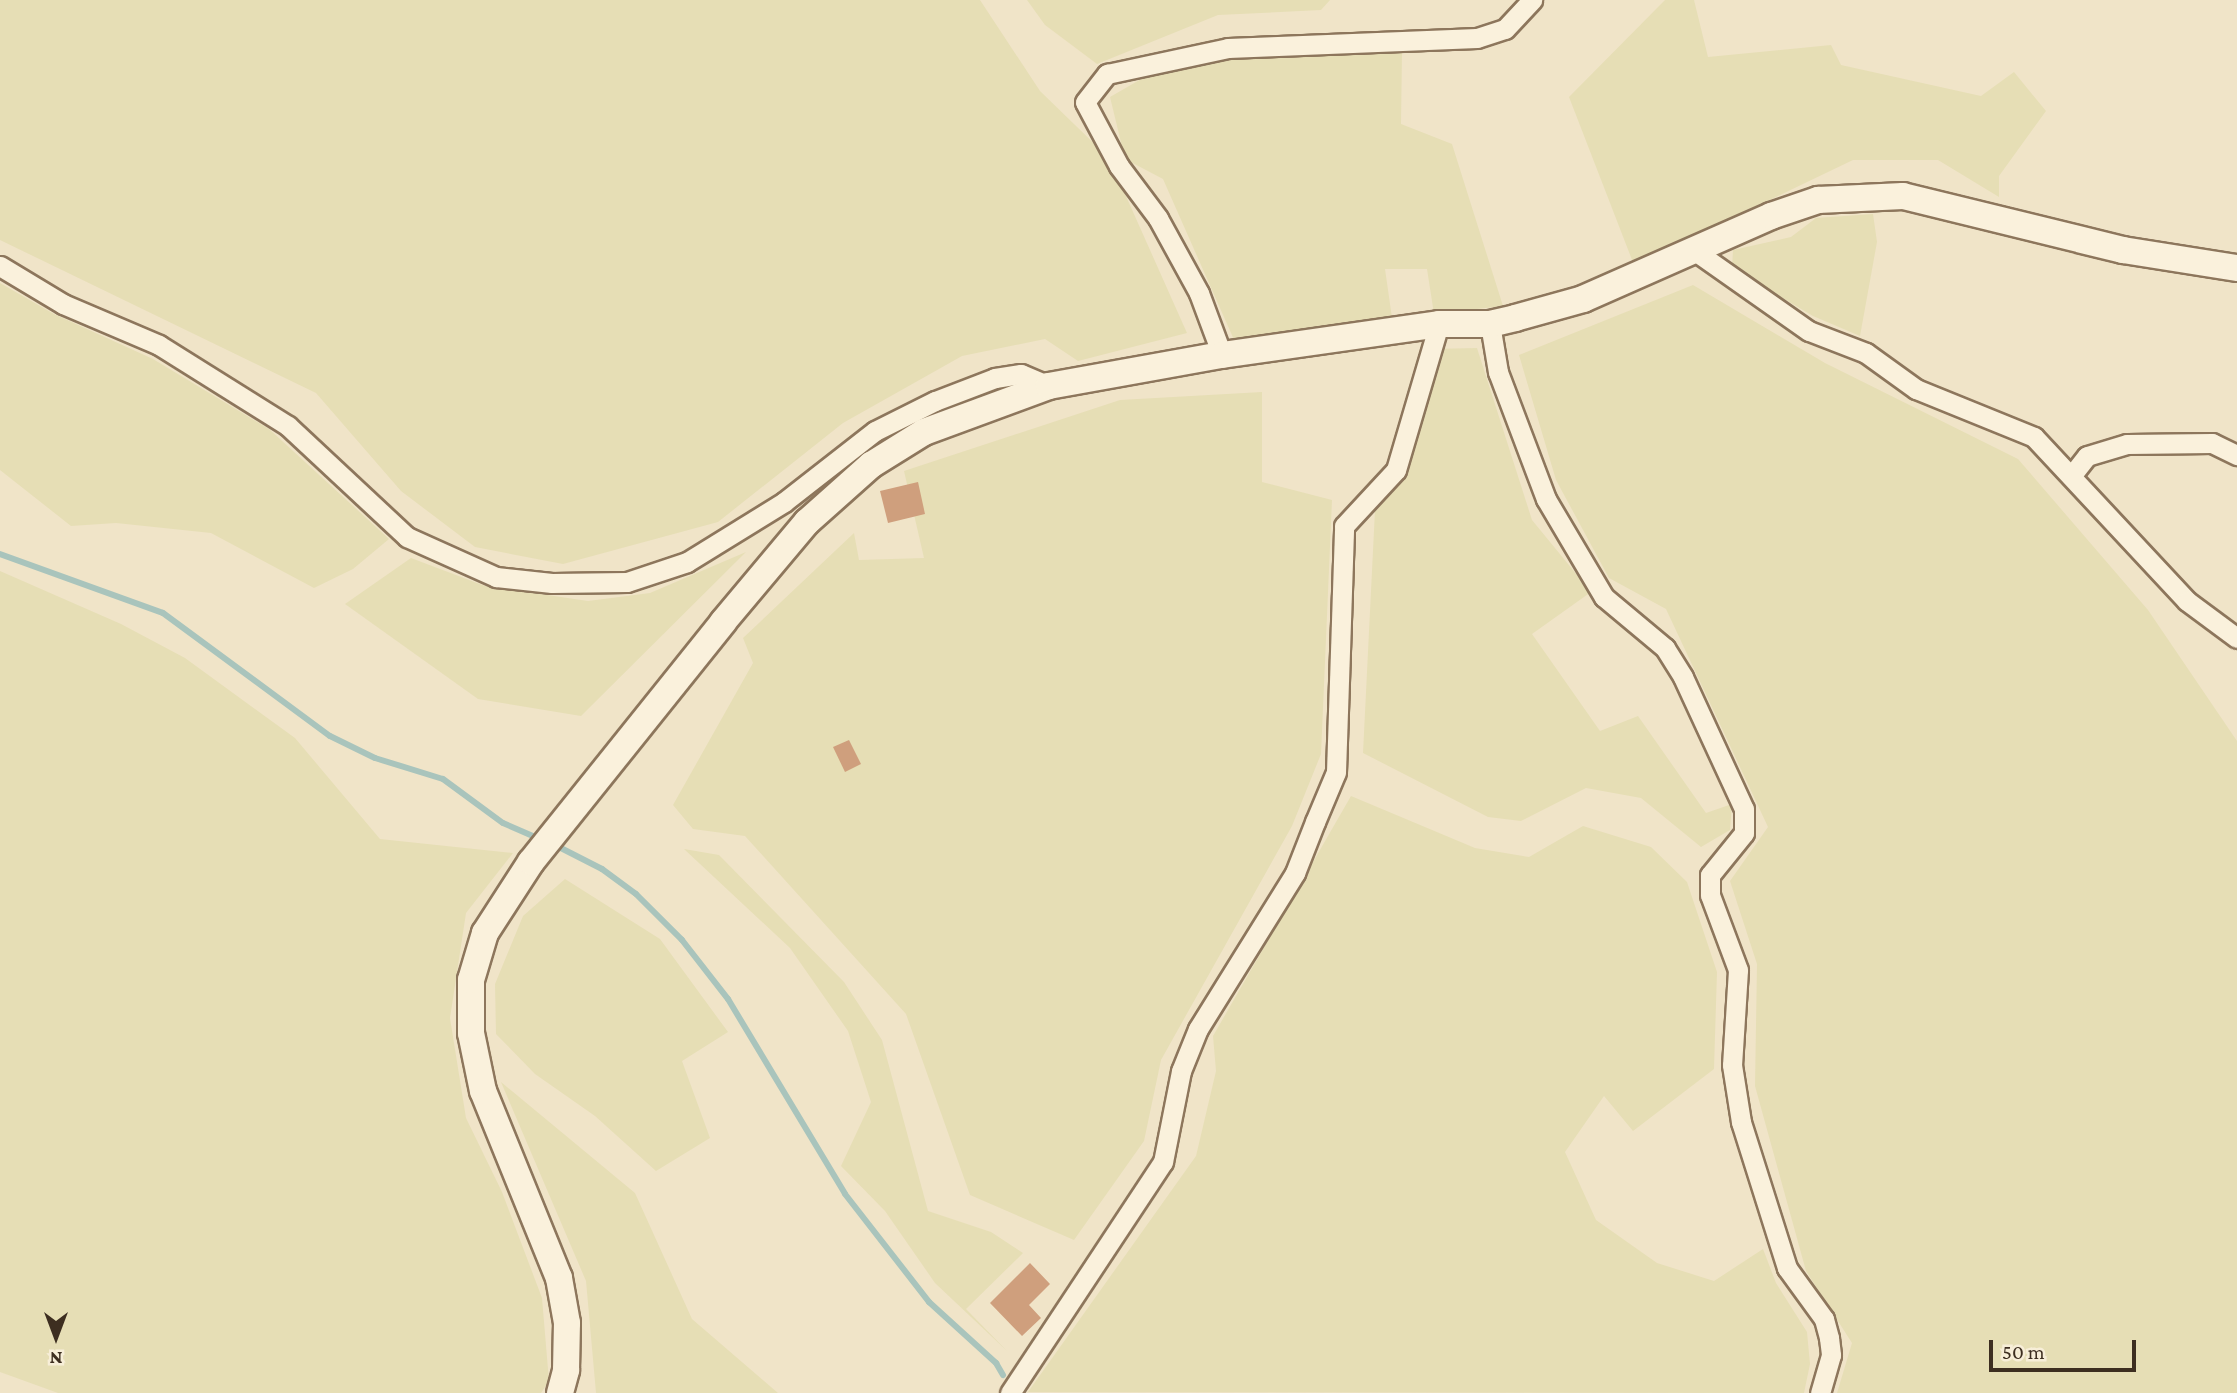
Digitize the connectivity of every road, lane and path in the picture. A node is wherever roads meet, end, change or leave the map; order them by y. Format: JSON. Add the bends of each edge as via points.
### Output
{"nodes":[{"id":1,"x":1532,"y":0,"type":"edge"},
{"id":2,"x":1695,"y":251,"type":"junction"},
{"id":3,"x":0,"y":266,"type":"edge"},
{"id":4,"x":2237,"y":268,"type":"edge"},
{"id":5,"x":1439,"y":324,"type":"junction"},
{"id":6,"x":1490,"y":324,"type":"junction"},
{"id":7,"x":1222,"y":355,"type":"junction"},
{"id":8,"x":1049,"y":386,"type":"junction"},
{"id":9,"x":2237,"y":455,"type":"edge"},
{"id":10,"x":2072,"y":475,"type":"junction"},
{"id":11,"x":2237,"y":638,"type":"edge"},
{"id":12,"x":560,"y":1393,"type":"edge"},
{"id":13,"x":1010,"y":1393,"type":"edge"},
{"id":14,"x":1820,"y":1393,"type":"edge"}],
"edges":[{"from":1,"to":7,"type":"street","via":[[1505,29],[1477,38],[1228,48],[1107,74],[1085,102],[1119,166],[1158,218],[1199,293]]},
{"from":2,"to":4,"type":"street","via":[[1818,200],[1903,196],[2123,250]]},
{"from":2,"to":6,"type":"street","via":[[1583,299]]},
{"from":2,"to":10,"type":"street","via":[[1809,331],[1866,353],[1916,389],[2034,437]]},
{"from":3,"to":8,"type":"street","via":[[63,304],[159,345],[288,426],[407,537],[496,577],[552,583],[627,582],[687,562],[784,502],[875,431],[935,401],[995,378],[1021,374]]},
{"from":5,"to":6,"type":"street"},
{"from":5,"to":7,"type":"street"},
{"from":5,"to":13,"type":"street","via":[[1396,470],[1345,526],[1336,772],[1295,873],[1198,1029],[1181,1071],[1163,1162]]},
{"from":6,"to":14,"type":"street","via":[[1499,372],[1546,499],[1604,597],[1665,648],[1744,809],[1744,834],[1710,875],[1710,895],[1738,970],[1732,1065],[1741,1122],[1787,1268],[1824,1320],[1829,1338],[1831,1355]]},
{"from":7,"to":8,"type":"street"},
{"from":8,"to":12,"type":"street","via":[[924,432],[834,493],[723,622],[531,862],[485,933],[471,980],[471,1032],[483,1091],[559,1278],[567,1323],[566,1370]]},
{"from":9,"to":10,"type":"street","via":[[2212,443],[2127,444],[2087,456]]},
{"from":10,"to":11,"type":"street","via":[[2186,601]]}]}
